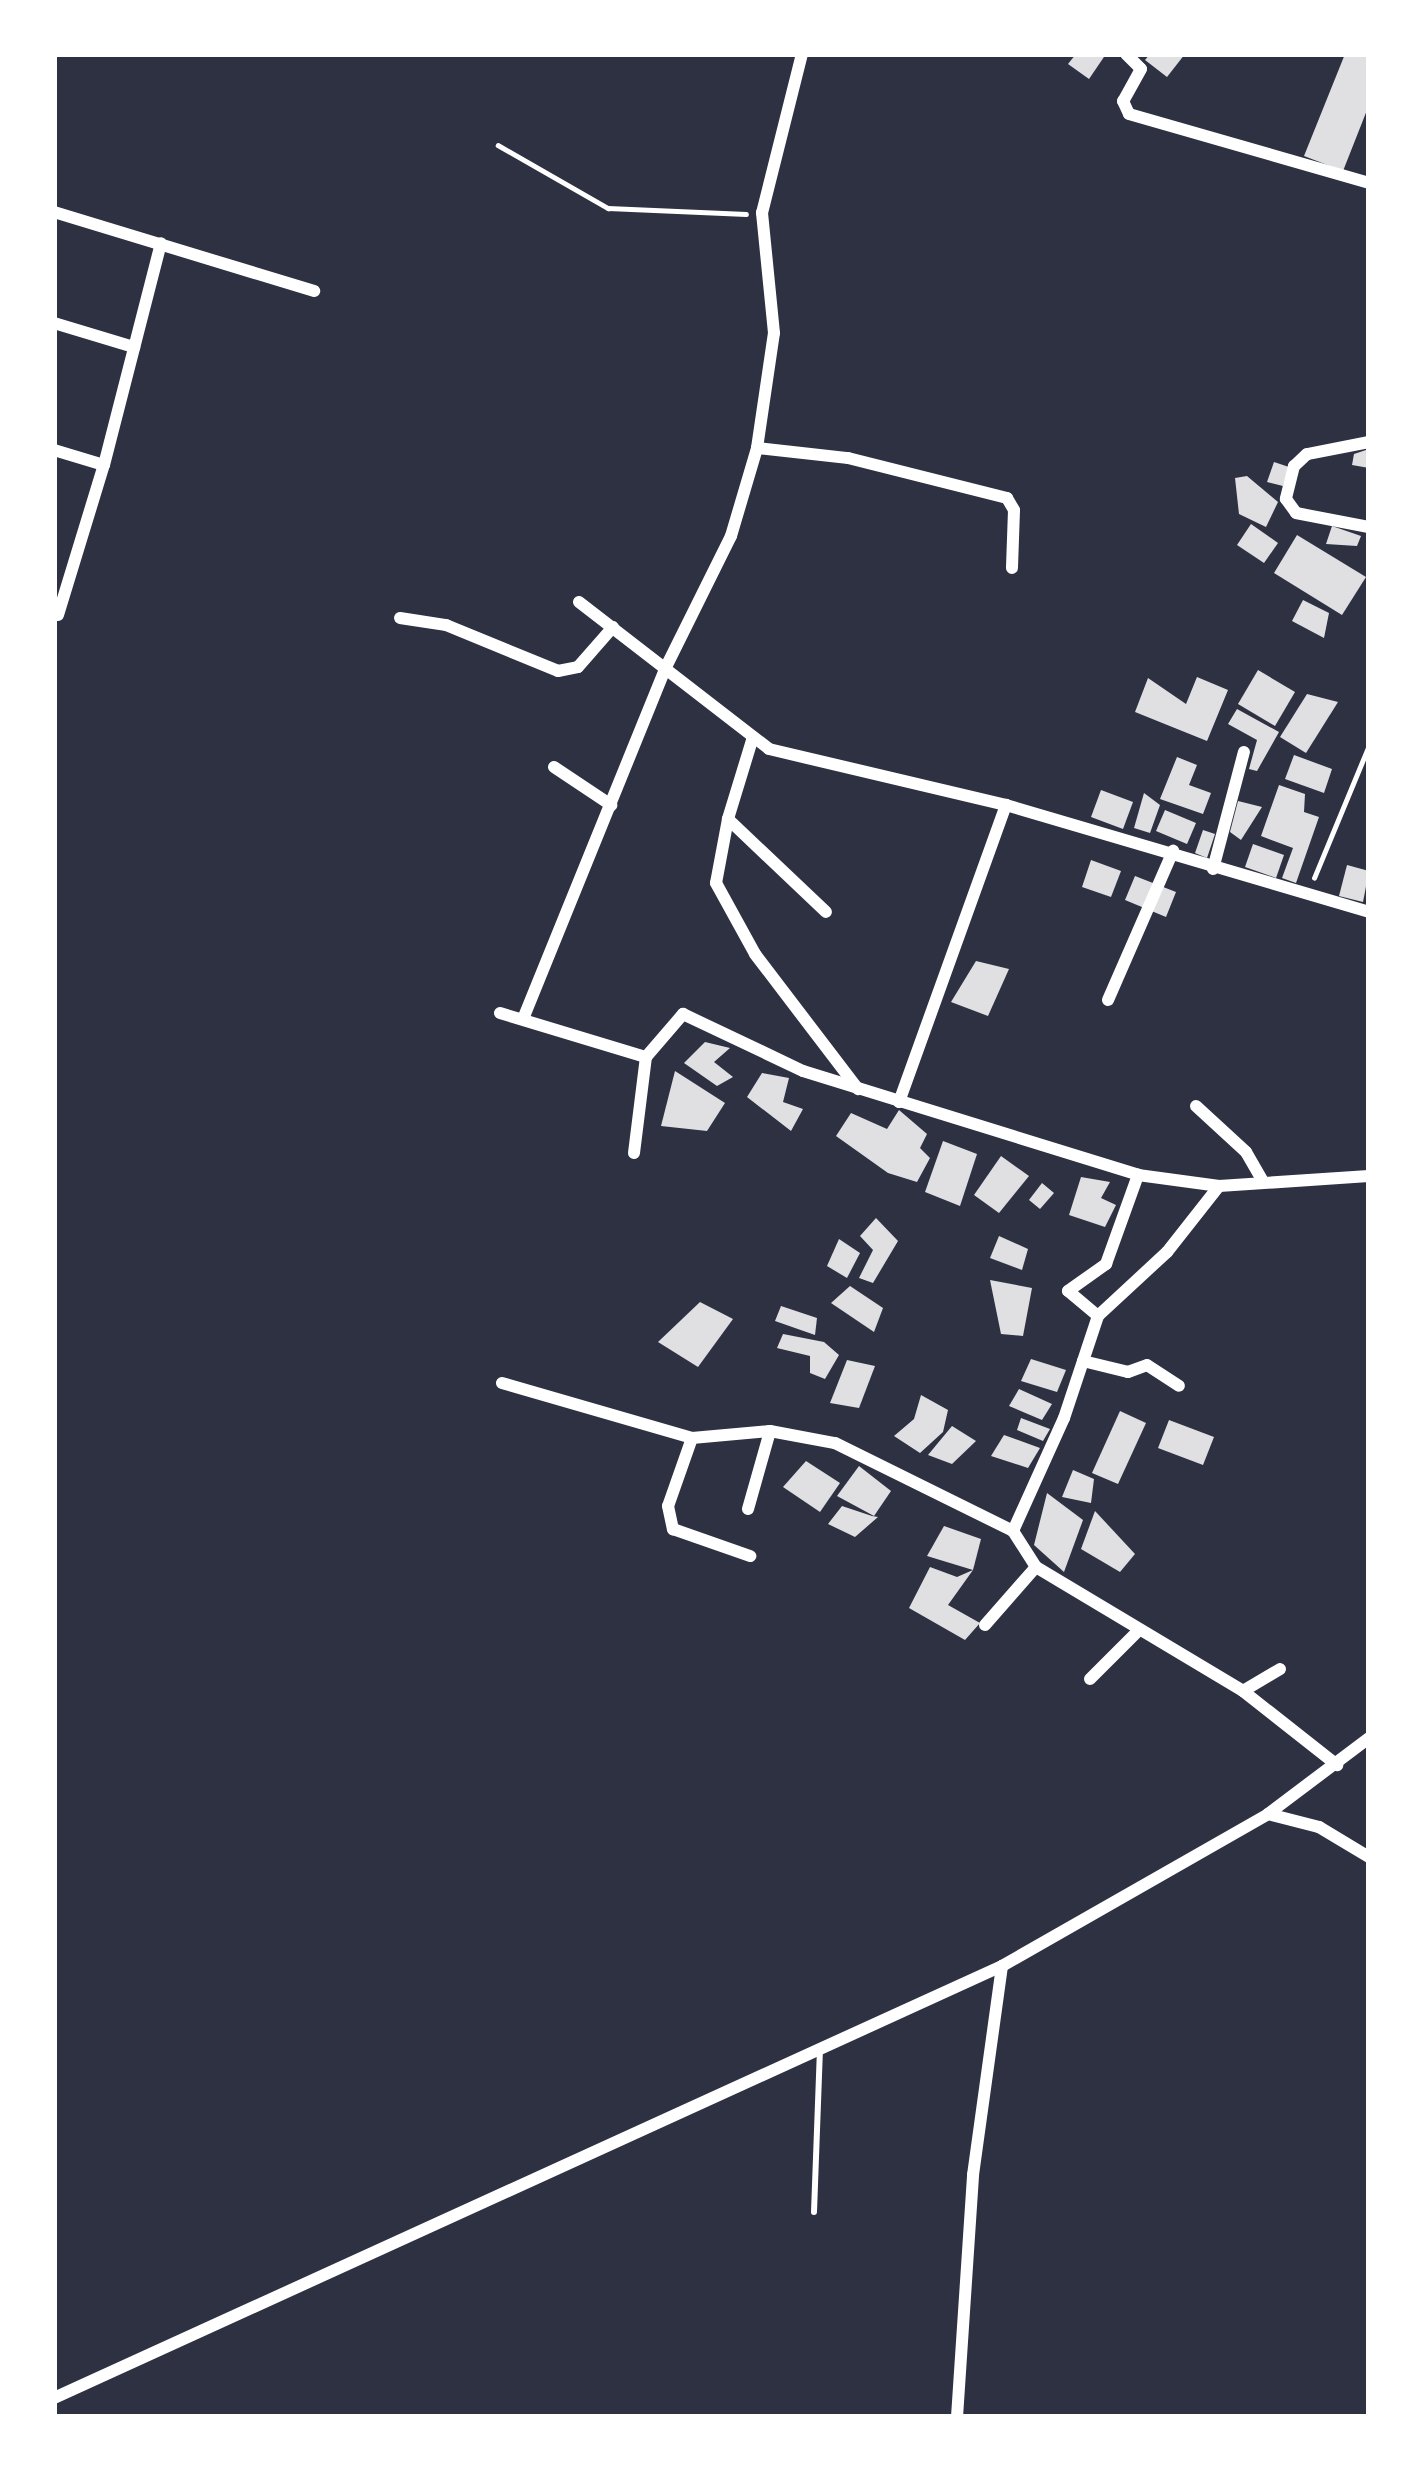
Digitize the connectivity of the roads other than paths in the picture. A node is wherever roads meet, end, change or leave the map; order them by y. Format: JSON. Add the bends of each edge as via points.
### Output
{"nodes":[{"id":1,"x":802,"y":54,"type":"edge"},
{"id":2,"x":1126,"y":54,"type":"edge"},
{"id":3,"x":1369,"y":183,"type":"edge"},
{"id":4,"x":54,"y":212,"type":"edge"},
{"id":5,"x":160,"y":243,"type":"junction"},
{"id":6,"x":314,"y":291,"type":"dead end"},
{"id":7,"x":54,"y":323,"type":"edge"},
{"id":8,"x":134,"y":347,"type":"junction"},
{"id":9,"x":1369,"y":442,"type":"edge"},
{"id":10,"x":757,"y":448,"type":"junction"},
{"id":11,"x":54,"y":450,"type":"edge"},
{"id":12,"x":104,"y":465,"type":"junction"},
{"id":13,"x":1369,"y":527,"type":"edge"},
{"id":14,"x":1012,"y":568,"type":"dead end"},
{"id":15,"x":579,"y":602,"type":"dead end"},
{"id":16,"x":58,"y":616,"type":"dead end"},
{"id":17,"x":400,"y":618,"type":"dead end"},
{"id":18,"x":613,"y":627,"type":"junction"},
{"id":19,"x":665,"y":669,"type":"junction"},
{"id":20,"x":753,"y":737,"type":"junction"},
{"id":21,"x":1244,"y":752,"type":"dead end"},
{"id":22,"x":554,"y":767,"type":"dead end"},
{"id":23,"x":611,"y":805,"type":"junction"},
{"id":24,"x":1006,"y":805,"type":"junction"},
{"id":25,"x":728,"y":818,"type":"junction"},
{"id":26,"x":1173,"y":851,"type":"junction"},
{"id":27,"x":1213,"y":869,"type":"junction"},
{"id":28,"x":826,"y":912,"type":"dead end"},
{"id":29,"x":1369,"y":912,"type":"edge"},
{"id":30,"x":1108,"y":1000,"type":"dead end"},
{"id":31,"x":500,"y":1013,"type":"dead end"},
{"id":32,"x":523,"y":1019,"type":"junction"},
{"id":33,"x":646,"y":1057,"type":"junction"},
{"id":34,"x":858,"y":1090,"type":"junction"},
{"id":35,"x":898,"y":1102,"type":"junction"},
{"id":36,"x":1196,"y":1106,"type":"dead end"},
{"id":37,"x":634,"y":1153,"type":"dead end"},
{"id":38,"x":1138,"y":1174,"type":"junction"},
{"id":39,"x":1369,"y":1175,"type":"edge"},
{"id":40,"x":1263,"y":1181,"type":"junction"},
{"id":41,"x":1219,"y":1186,"type":"junction"},
{"id":42,"x":1098,"y":1316,"type":"junction"},
{"id":43,"x":1083,"y":1360,"type":"junction"},
{"id":44,"x":502,"y":1383,"type":"dead end"},
{"id":45,"x":1179,"y":1386,"type":"dead end"},
{"id":46,"x":770,"y":1431,"type":"junction"},
{"id":47,"x":692,"y":1438,"type":"junction"},
{"id":48,"x":748,"y":1509,"type":"dead end"},
{"id":49,"x":1013,"y":1531,"type":"junction"},
{"id":50,"x":750,"y":1556,"type":"dead end"},
{"id":51,"x":1036,"y":1567,"type":"junction"},
{"id":52,"x":985,"y":1625,"type":"dead end"},
{"id":53,"x":1139,"y":1630,"type":"junction"},
{"id":54,"x":1280,"y":1669,"type":"dead end"},
{"id":55,"x":1090,"y":1678,"type":"dead end"},
{"id":56,"x":1243,"y":1691,"type":"junction"},
{"id":57,"x":1369,"y":1738,"type":"edge"},
{"id":58,"x":1337,"y":1765,"type":"junction"},
{"id":59,"x":1268,"y":1814,"type":"junction"},
{"id":60,"x":1369,"y":1857,"type":"edge"},
{"id":61,"x":1002,"y":1966,"type":"junction"},
{"id":62,"x":820,"y":2048,"type":"junction"},
{"id":63,"x":814,"y":2212,"type":"dead end"},
{"id":64,"x":54,"y":2398,"type":"edge"},
{"id":65,"x":957,"y":2417,"type":"edge"}],
"edges":[{"from":1,"to":10,"type":"street","via":[[762,212],[774,332]]},
{"from":2,"to":3,"type":"street","via":[[1142,69],[1123,101],[1130,114]]},
{"from":4,"to":5,"type":"street"},
{"from":5,"to":6,"type":"street"},
{"from":5,"to":8,"type":"street"},
{"from":7,"to":8,"type":"street"},
{"from":8,"to":12,"type":"street"},
{"from":9,"to":13,"type":"street","via":[[1307,454],[1294,466],[1286,499],[1296,512]]},
{"from":10,"to":14,"type":"street","via":[[848,458],[1007,498],[1014,511]]},
{"from":10,"to":19,"type":"street","via":[[725,549]]},
{"from":11,"to":12,"type":"street"},
{"from":12,"to":16,"type":"street"},
{"from":15,"to":18,"type":"street"},
{"from":17,"to":18,"type":"street","via":[[446,626],[558,671],[578,667]]},
{"from":18,"to":19,"type":"street"},
{"from":19,"to":20,"type":"street"},
{"from":19,"to":23,"type":"street"},
{"from":20,"to":24,"type":"street","via":[[769,749]]},
{"from":20,"to":25,"type":"street"},
{"from":21,"to":27,"type":"street"},
{"from":22,"to":23,"type":"street"},
{"from":23,"to":32,"type":"street"},
{"from":24,"to":26,"type":"street"},
{"from":24,"to":35,"type":"street"},
{"from":25,"to":28,"type":"street"},
{"from":25,"to":34,"type":"street","via":[[716,883],[755,954]]},
{"from":26,"to":27,"type":"street"},
{"from":26,"to":30,"type":"street"},
{"from":27,"to":29,"type":"street"},
{"from":31,"to":32,"type":"street"},
{"from":32,"to":33,"type":"street"},
{"from":33,"to":34,"type":"street","via":[[683,1014]]},
{"from":33,"to":37,"type":"street"},
{"from":34,"to":35,"type":"street"},
{"from":35,"to":38,"type":"street"},
{"from":36,"to":40,"type":"street","via":[[1246,1152]]},
{"from":38,"to":41,"type":"street"},
{"from":38,"to":42,"type":"street","via":[[1106,1264],[1067,1291]]},
{"from":39,"to":40,"type":"street"},
{"from":40,"to":41,"type":"street"},
{"from":41,"to":42,"type":"street","via":[[1167,1252]]},
{"from":42,"to":43,"type":"street"},
{"from":43,"to":45,"type":"street","via":[[1128,1372],[1147,1365]]},
{"from":43,"to":49,"type":"street"},
{"from":44,"to":47,"type":"street"},
{"from":46,"to":47,"type":"street"},
{"from":46,"to":48,"type":"street"},
{"from":46,"to":49,"type":"street","via":[[835,1443]]},
{"from":47,"to":50,"type":"street","via":[[668,1506],[673,1529]]},
{"from":49,"to":51,"type":"street"},
{"from":51,"to":52,"type":"street"},
{"from":51,"to":53,"type":"street"},
{"from":53,"to":55,"type":"street"},
{"from":53,"to":56,"type":"street"},
{"from":54,"to":56,"type":"street"},
{"from":56,"to":58,"type":"street"},
{"from":57,"to":58,"type":"street"},
{"from":58,"to":59,"type":"street"},
{"from":59,"to":60,"type":"street","via":[[1319,1827]]},
{"from":59,"to":61,"type":"street"},
{"from":61,"to":62,"type":"street"},
{"from":61,"to":65,"type":"street","via":[[973,2175]]},
{"from":62,"to":63,"type":"lane"},
{"from":62,"to":64,"type":"street"}]}
